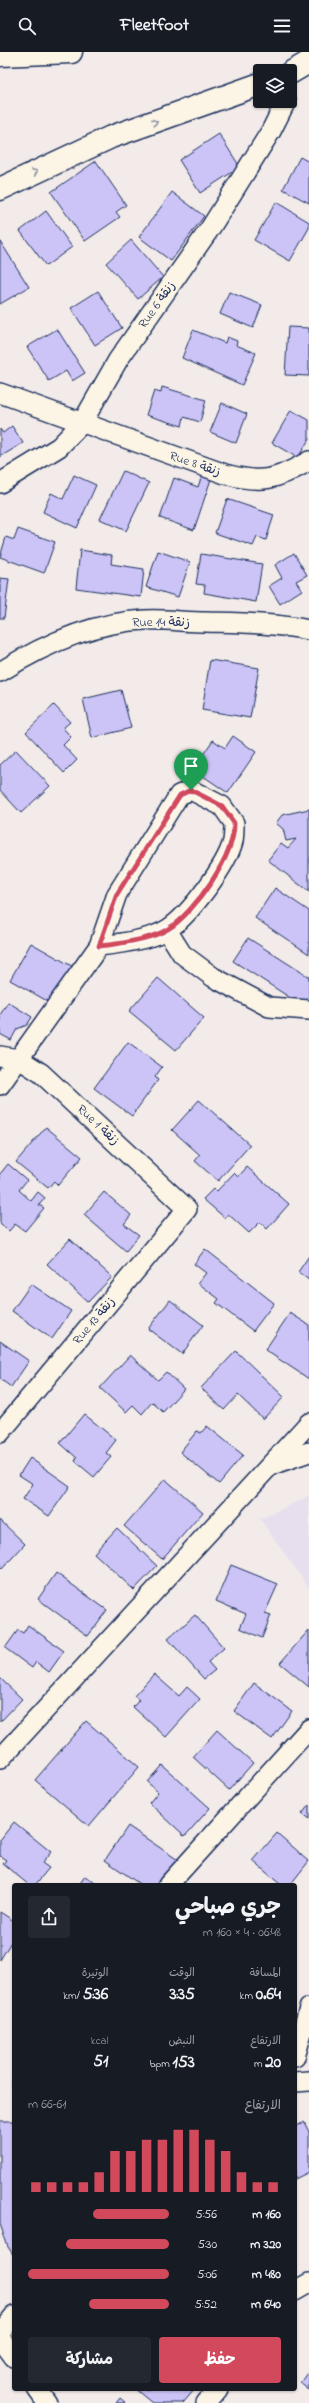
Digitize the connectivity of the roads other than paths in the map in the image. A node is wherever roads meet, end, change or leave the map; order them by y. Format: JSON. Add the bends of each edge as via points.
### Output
{"nodes":[{"id":1,"x":71,"y":52,"type":"edge"},
{"id":2,"x":0,"y":55,"type":"edge"},
{"id":3,"x":309,"y":62,"type":"edge"},
{"id":4,"x":297,"y":69,"type":"edge"},
{"id":5,"x":253,"y":86,"type":"edge"},
{"id":6,"x":282,"y":108,"type":"edge"},
{"id":7,"x":0,"y":189,"type":"edge"},
{"id":8,"x":0,"y":393,"type":"edge"},
{"id":9,"x":82,"y":423,"type":"junction"},
{"id":10,"x":309,"y":461,"type":"edge"},
{"id":11,"x":0,"y":483,"type":"edge"},
{"id":12,"x":309,"y":630,"type":"edge"},
{"id":13,"x":0,"y":672,"type":"edge"},
{"id":14,"x":167,"y":930,"type":"junction"},
{"id":15,"x":99,"y":946,"type":"junction"},
{"id":16,"x":309,"y":1010,"type":"edge"},
{"id":17,"x":0,"y":1056,"type":"edge"},
{"id":18,"x":19,"y":1059,"type":"junction"},
{"id":19,"x":0,"y":1084,"type":"edge"},
{"id":20,"x":187,"y":1209,"type":"joint"},
{"id":21,"x":309,"y":1423,"type":"edge"},
{"id":22,"x":0,"y":1433,"type":"edge"},
{"id":23,"x":309,"y":1452,"type":"edge"},
{"id":24,"x":271,"y":1465,"type":"junction"},
{"id":25,"x":309,"y":1729,"type":"edge"},
{"id":26,"x":0,"y":1759,"type":"edge"},
{"id":27,"x":170,"y":1883,"type":"edge"},
{"id":28,"x":309,"y":2008,"type":"edge"},
{"id":29,"x":297,"y":2050,"type":"edge"},
{"id":30,"x":309,"y":2081,"type":"edge"},
{"id":31,"x":297,"y":2082,"type":"edge"},
{"id":32,"x":309,"y":2283,"type":"edge"},
{"id":33,"x":297,"y":2290,"type":"edge"},
{"id":34,"x":12,"y":2318,"type":"edge"},
{"id":35,"x":0,"y":2333,"type":"edge"},
{"id":36,"x":0,"y":2338,"type":"edge"},
{"id":37,"x":12,"y":2354,"type":"edge"},
{"id":38,"x":38,"y":2391,"type":"edge"},
{"id":39,"x":216,"y":2391,"type":"edge"},
{"id":40,"x":47,"y":2403,"type":"edge"},
{"id":41,"x":206,"y":2403,"type":"edge"}],
"edges":[{"from":1,"to":2,"type":"main road"},
{"from":3,"to":4,"type":"main road"},
{"from":7,"to":5,"type":"main road","one_way":true,"via":[[111,137]]},
{"from":6,"to":9,"type":"street","name":"Rue 6 زنقة","via":[[211,227],[118,360]]},
{"from":8,"to":9,"type":"street","name":"Rue 8 زنقة"},
{"from":9,"to":10,"type":"street","name":"Rue 8 زنقة","via":[[225,474],[249,480],[278,477]]},
{"from":9,"to":11,"type":"street","name":"Rue 6 زنقة","via":[[59,447]]},
{"from":12,"to":13,"type":"street","name":"Rue 14 زنقة","via":[[251,623],[145,620],[117,623],[82,632],[52,644]]},
{"from":14,"to":15,"type":"street","via":[[127,942]]},
{"from":14,"to":15,"type":"street","via":[[185,916],[226,859],[233,842],[234,823],[231,816],[214,800],[191,790],[180,795],[135,862],[117,894]]},
{"from":14,"to":16,"type":"street","via":[[182,954],[213,977],[269,1007]]},
{"from":15,"to":18,"type":"street"},
{"from":17,"to":18,"type":"street","name":"Rue 1 زنقة"},
{"from":18,"to":19,"type":"street"},
{"from":18,"to":20,"type":"street","name":"Rue 1 زنقة","via":[[41,1072]]},
{"from":20,"to":22,"type":"street","name":"Rue 13 زنقة"},
{"from":21,"to":24,"type":"street"},
{"from":23,"to":24,"type":"street"},
{"from":24,"to":26,"type":"street"},
{"from":25,"to":27,"type":"street"},
{"from":28,"to":29,"type":"street"},
{"from":30,"to":31,"type":"street"},
{"from":32,"to":33,"type":"street"},
{"from":34,"to":35,"type":"street"},
{"from":36,"to":37,"type":"street"},
{"from":38,"to":40,"type":"street"},
{"from":39,"to":41,"type":"street"}]}
